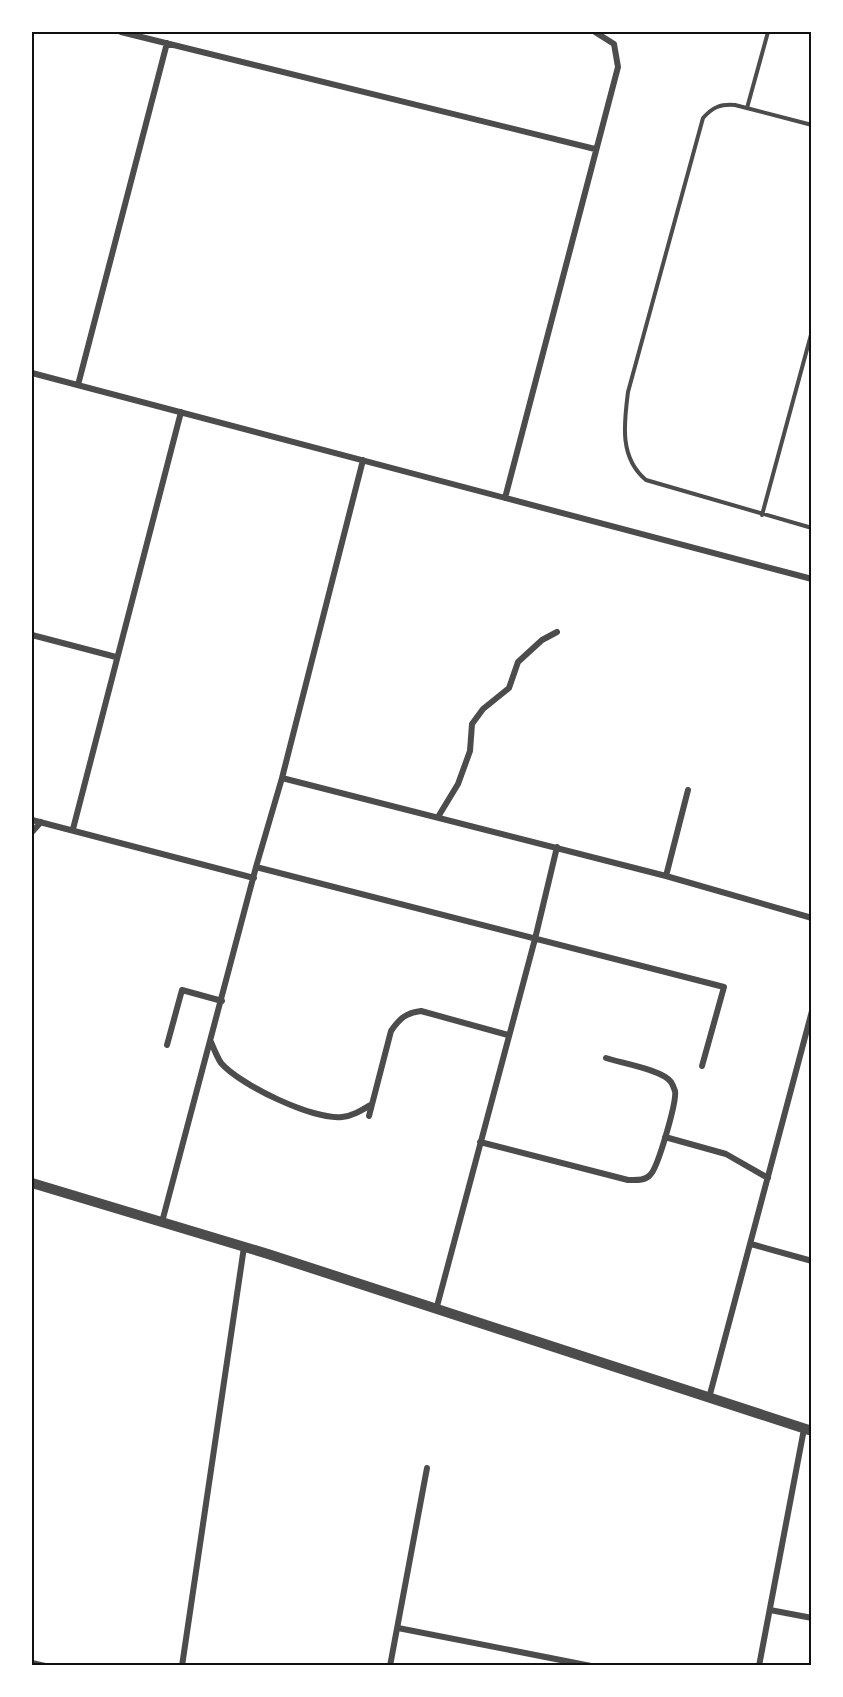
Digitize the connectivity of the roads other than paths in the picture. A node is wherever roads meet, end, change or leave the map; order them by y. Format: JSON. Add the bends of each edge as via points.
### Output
{"nodes":[{"id":1,"x":121,"y":32,"type":"edge"},
{"id":2,"x":596,"y":32,"type":"edge"},
{"id":3,"x":768,"y":32,"type":"edge"},
{"id":4,"x":167,"y":43,"type":"junction"},
{"id":5,"x":747,"y":108,"type":"junction"},
{"id":6,"x":812,"y":125,"type":"edge"},
{"id":7,"x":595,"y":149,"type":"junction"},
{"id":8,"x":812,"y":331,"type":"edge"},
{"id":9,"x":32,"y":373,"type":"edge"},
{"id":10,"x":78,"y":385,"type":"junction"},
{"id":11,"x":181,"y":412,"type":"junction"},
{"id":12,"x":363,"y":460,"type":"junction"},
{"id":13,"x":505,"y":498,"type":"junction"},
{"id":14,"x":762,"y":516,"type":"junction"},
{"id":15,"x":812,"y":528,"type":"edge"},
{"id":16,"x":812,"y":579,"type":"edge"},
{"id":17,"x":556,"y":632,"type":"dead end"},
{"id":18,"x":32,"y":635,"type":"edge"},
{"id":19,"x":116,"y":657,"type":"junction"},
{"id":20,"x":282,"y":778,"type":"junction"},
{"id":21,"x":688,"y":790,"type":"dead end"},
{"id":22,"x":438,"y":817,"type":"junction"},
{"id":23,"x":32,"y":820,"type":"edge"},
{"id":24,"x":41,"y":822,"type":"junction"},
{"id":25,"x":73,"y":829,"type":"junction"},
{"id":26,"x":32,"y":832,"type":"edge"},
{"id":27,"x":557,"y":848,"type":"junction"},
{"id":28,"x":256,"y":867,"type":"junction"},
{"id":29,"x":666,"y":876,"type":"junction"},
{"id":30,"x":254,"y":878,"type":"junction"},
{"id":31,"x":812,"y":918,"type":"edge"},
{"id":32,"x":535,"y":939,"type":"junction"},
{"id":33,"x":222,"y":1001,"type":"junction"},
{"id":34,"x":812,"y":1011,"type":"edge"},
{"id":35,"x":809,"y":1033,"type":"edge"},
{"id":36,"x":508,"y":1035,"type":"junction"},
{"id":37,"x":211,"y":1042,"type":"junction"},
{"id":38,"x":166,"y":1045,"type":"dead end"},
{"id":39,"x":606,"y":1058,"type":"dead end"},
{"id":40,"x":702,"y":1066,"type":"dead end"},
{"id":41,"x":372,"y":1104,"type":"junction"},
{"id":42,"x":369,"y":1116,"type":"dead end"},
{"id":43,"x":664,"y":1137,"type":"junction"},
{"id":44,"x":480,"y":1142,"type":"junction"},
{"id":45,"x":768,"y":1178,"type":"junction"},
{"id":46,"x":32,"y":1183,"type":"edge"},
{"id":47,"x":162,"y":1222,"type":"junction"},
{"id":48,"x":751,"y":1244,"type":"junction"},
{"id":49,"x":244,"y":1247,"type":"junction"},
{"id":50,"x":812,"y":1261,"type":"edge"},
{"id":51,"x":436,"y":1310,"type":"junction"},
{"id":52,"x":709,"y":1398,"type":"junction"},
{"id":53,"x":808,"y":1430,"type":"edge"},
{"id":54,"x":427,"y":1468,"type":"dead end"},
{"id":55,"x":770,"y":1610,"type":"junction"},
{"id":56,"x":812,"y":1618,"type":"edge"},
{"id":57,"x":398,"y":1628,"type":"junction"},
{"id":58,"x":32,"y":1663,"type":"edge"},
{"id":59,"x":45,"y":1665,"type":"edge"},
{"id":60,"x":182,"y":1665,"type":"edge"},
{"id":61,"x":390,"y":1665,"type":"edge"},
{"id":62,"x":591,"y":1665,"type":"edge"},
{"id":63,"x":759,"y":1665,"type":"edge"}],
"edges":[{"from":1,"to":4,"type":"street"},
{"from":2,"to":7,"type":"street","via":[[614,44],[618,68]]},
{"from":3,"to":5,"type":"lane"},
{"from":4,"to":7,"type":"street"},
{"from":4,"to":10,"type":"street"},
{"from":5,"to":6,"type":"lane"},
{"from":5,"to":14,"type":"lane","via":[[723,104],[703,118],[628,392],[625,429],[629,460],[646,480]]},
{"from":7,"to":13,"type":"street"},
{"from":8,"to":14,"type":"lane"},
{"from":9,"to":10,"type":"street"},
{"from":10,"to":11,"type":"street"},
{"from":11,"to":12,"type":"street"},
{"from":11,"to":19,"type":"street"},
{"from":12,"to":13,"type":"street"},
{"from":12,"to":20,"type":"street"},
{"from":13,"to":16,"type":"street"},
{"from":14,"to":15,"type":"lane"},
{"from":17,"to":22,"type":"street","via":[[518,662],[509,688],[483,709],[472,724],[470,752],[458,784]]},
{"from":18,"to":19,"type":"street"},
{"from":19,"to":25,"type":"street"},
{"from":20,"to":22,"type":"street"},
{"from":20,"to":28,"type":"street"},
{"from":21,"to":29,"type":"street"},
{"from":22,"to":27,"type":"street"},
{"from":23,"to":24,"type":"street"},
{"from":24,"to":25,"type":"street"},
{"from":24,"to":26,"type":"street"},
{"from":25,"to":30,"type":"street"},
{"from":27,"to":29,"type":"street"},
{"from":27,"to":32,"type":"street"},
{"from":28,"to":30,"type":"street"},
{"from":28,"to":32,"type":"street"},
{"from":29,"to":31,"type":"street"},
{"from":30,"to":33,"type":"street"},
{"from":32,"to":36,"type":"street"},
{"from":32,"to":40,"type":"street","via":[[724,987]]},
{"from":33,"to":37,"type":"street"},
{"from":33,"to":38,"type":"street","via":[[182,990]]},
{"from":34,"to":35,"type":"street"},
{"from":35,"to":45,"type":"street"},
{"from":36,"to":41,"type":"street","via":[[421,1011],[408,1012],[391,1031]]},
{"from":36,"to":44,"type":"street"},
{"from":37,"to":41,"type":"street","via":[[221,1062],[235,1074],[286,1104],[317,1115],[341,1117]]},
{"from":37,"to":47,"type":"street"},
{"from":39,"to":43,"type":"street","via":[[670,1080],[675,1091]]},
{"from":41,"to":42,"type":"street"},
{"from":43,"to":44,"type":"street","via":[[657,1163],[642,1180],[628,1180]]},
{"from":43,"to":45,"type":"street","via":[[726,1154]]},
{"from":44,"to":51,"type":"street"},
{"from":45,"to":48,"type":"street"},
{"from":46,"to":47,"type":"street"},
{"from":47,"to":49,"type":"street"},
{"from":48,"to":50,"type":"street"},
{"from":48,"to":52,"type":"street"},
{"from":49,"to":51,"type":"street"},
{"from":49,"to":60,"type":"street"},
{"from":51,"to":52,"type":"street"},
{"from":52,"to":53,"type":"street"},
{"from":53,"to":55,"type":"street"},
{"from":54,"to":57,"type":"street"},
{"from":55,"to":56,"type":"street"},
{"from":55,"to":63,"type":"street"},
{"from":57,"to":61,"type":"street"},
{"from":57,"to":62,"type":"street"},
{"from":58,"to":59,"type":"street"}]}
